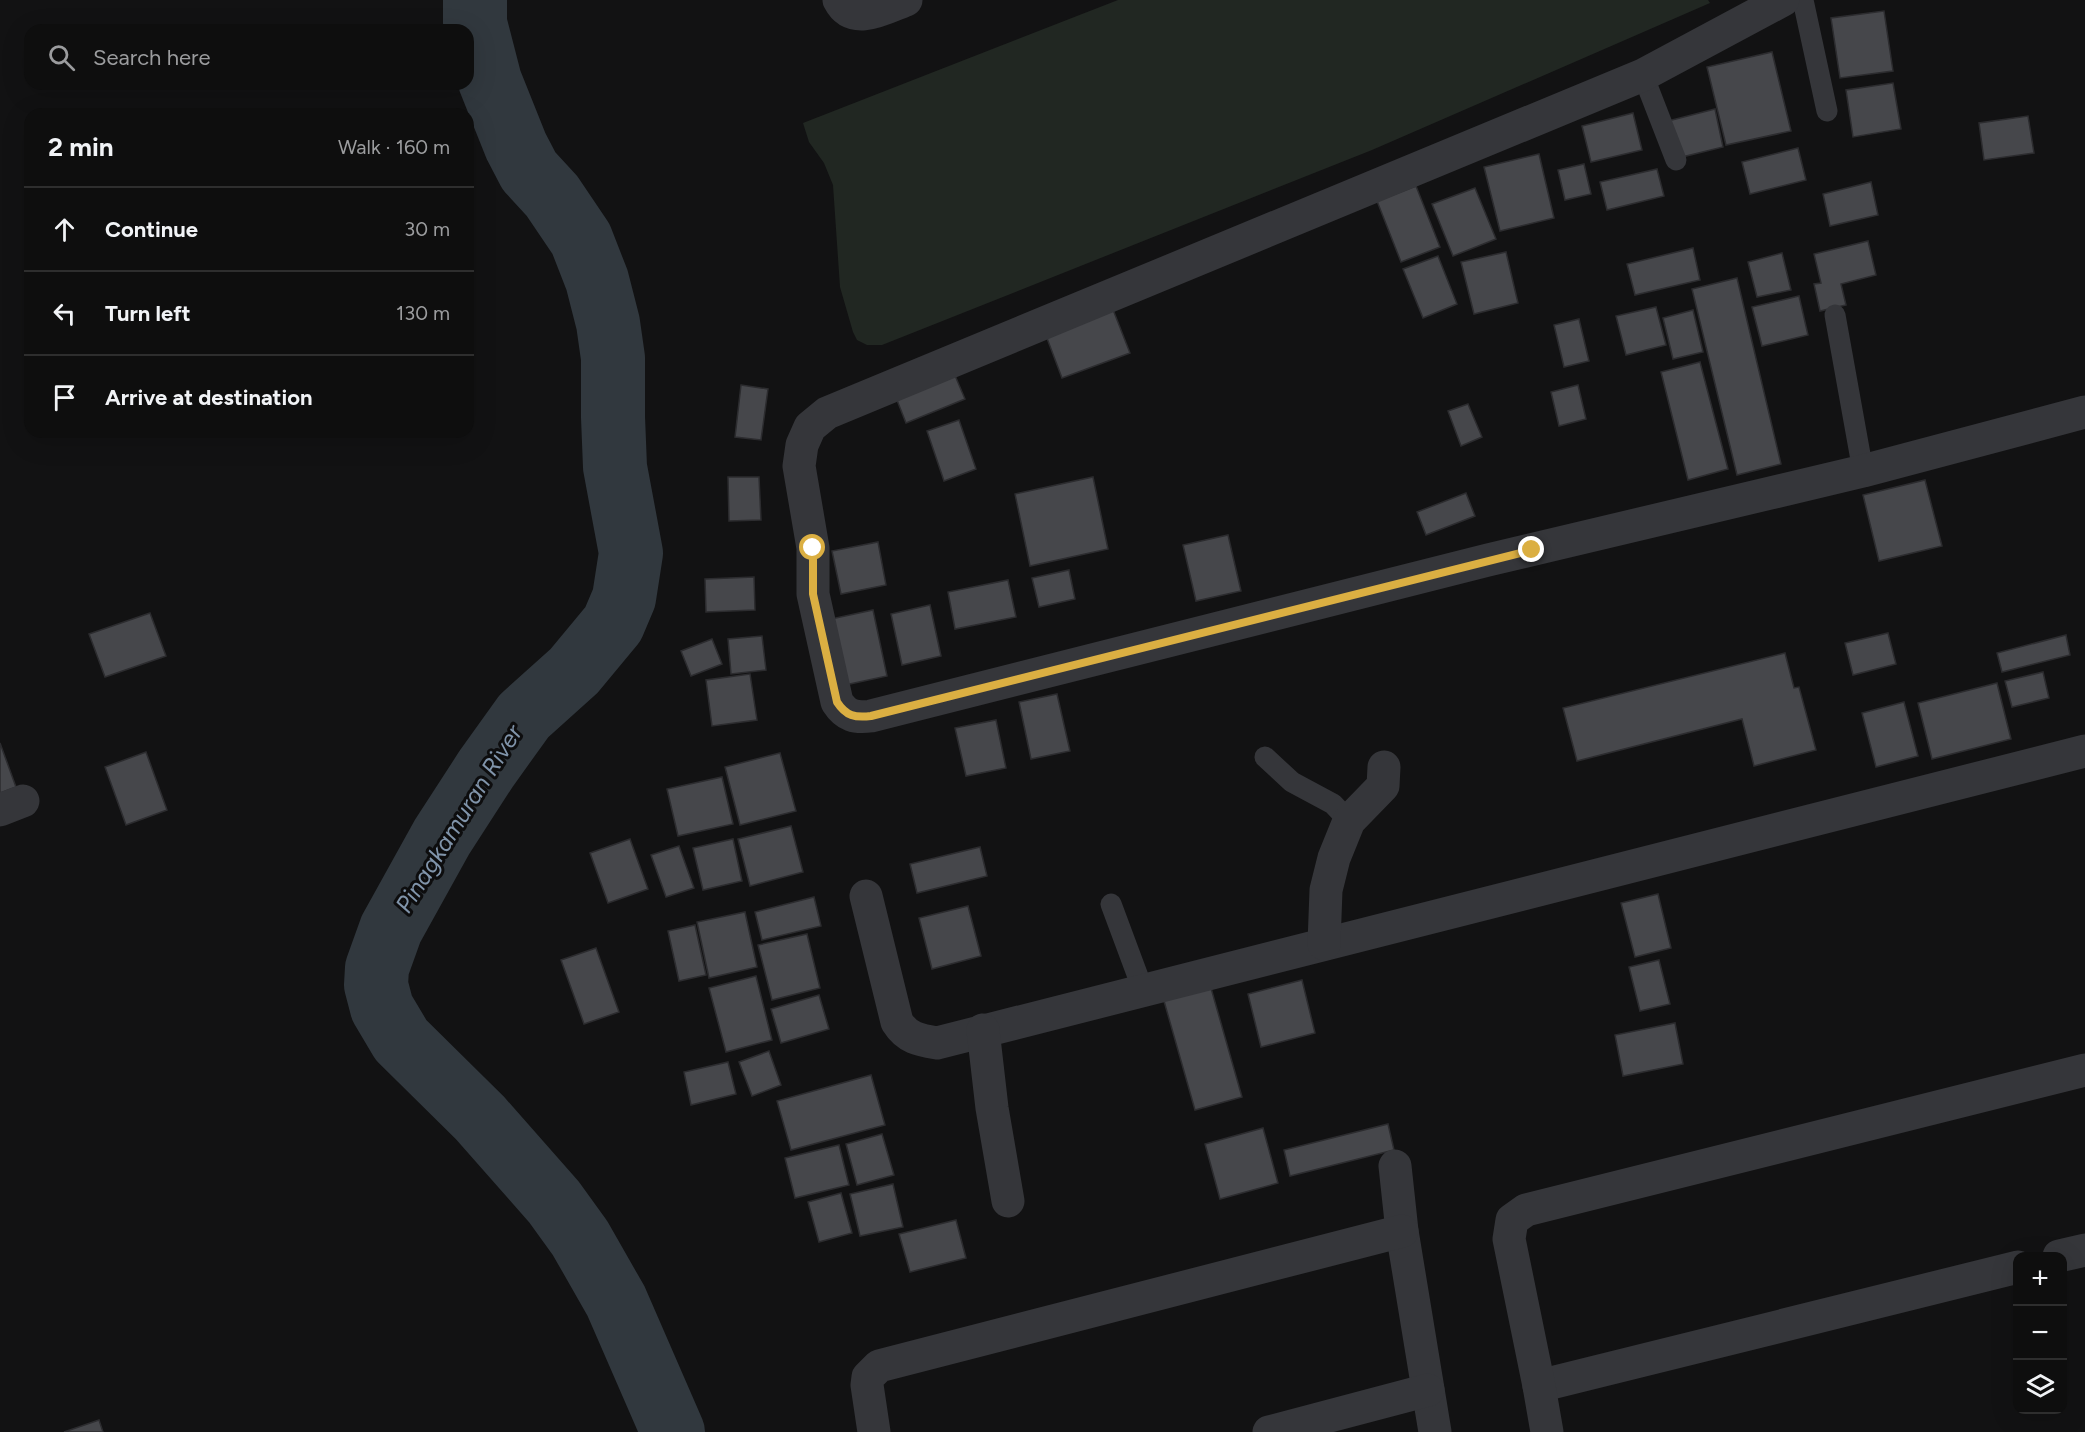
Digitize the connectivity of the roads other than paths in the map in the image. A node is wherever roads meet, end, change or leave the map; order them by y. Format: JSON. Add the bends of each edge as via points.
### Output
{"nodes":[{"id":1,"x":838,"y":0,"type":"edge"},
{"id":2,"x":906,"y":0,"type":"edge"},
{"id":3,"x":1783,"y":0,"type":"edge"},
{"id":4,"x":1803,"y":0,"type":"edge"},
{"id":5,"x":1644,"y":75,"type":"junction"},
{"id":6,"x":1827,"y":111,"type":"dead end"},
{"id":7,"x":1676,"y":160,"type":"dead end"},
{"id":8,"x":1835,"y":315,"type":"dead end"},
{"id":9,"x":2085,"y":412,"type":"edge"},
{"id":10,"x":1863,"y":471,"type":"junction"},
{"id":11,"x":2085,"y":751,"type":"edge"},
{"id":12,"x":1265,"y":757,"type":"dead end"},
{"id":13,"x":1384,"y":767,"type":"dead end"},
{"id":14,"x":1349,"y":821,"type":"junction"},
{"id":15,"x":866,"y":896,"type":"dead end"},
{"id":16,"x":1111,"y":904,"type":"dead end"},
{"id":17,"x":1324,"y":944,"type":"junction"},
{"id":18,"x":1143,"y":990,"type":"junction"},
{"id":19,"x":983,"y":1030,"type":"junction"},
{"id":20,"x":2085,"y":1070,"type":"edge"},
{"id":21,"x":1395,"y":1166,"type":"dead end"},
{"id":22,"x":1008,"y":1201,"type":"dead end"},
{"id":23,"x":1402,"y":1231,"type":"junction"},
{"id":24,"x":2085,"y":1250,"type":"edge"},
{"id":25,"x":2067,"y":1255,"type":"edge"},
{"id":26,"x":2013,"y":1268,"type":"edge"},
{"id":27,"x":1539,"y":1386,"type":"junction"},
{"id":28,"x":1428,"y":1390,"type":"junction"},
{"id":29,"x":874,"y":1432,"type":"edge"},
{"id":30,"x":1272,"y":1432,"type":"edge"},
{"id":31,"x":1435,"y":1432,"type":"edge"},
{"id":32,"x":1547,"y":1432,"type":"edge"}],
"edges":[{"from":1,"to":2,"type":"street","via":[[857,14]]},
{"from":3,"to":5,"type":"street"},
{"from":4,"to":6,"type":"lane"},
{"from":5,"to":7,"type":"lane"},
{"from":5,"to":10,"type":"street","via":[[827,412],[810,427],[802,445],[800,466],[813,548],[813,594],[837,702],[848,715],[871,716],[1488,560]]},
{"from":8,"to":10,"type":"lane"},
{"from":9,"to":10,"type":"street"},
{"from":11,"to":17,"type":"street"},
{"from":12,"to":14,"type":"lane","via":[[1292,782],[1333,804]]},
{"from":13,"to":14,"type":"street","via":[[1383,786]]},
{"from":14,"to":17,"type":"street","via":[[1326,890]]},
{"from":15,"to":19,"type":"street","via":[[897,1022],[904,1033],[937,1043]]},
{"from":16,"to":18,"type":"lane"},
{"from":17,"to":18,"type":"street"},
{"from":18,"to":19,"type":"street"},
{"from":19,"to":22,"type":"street"},
{"from":20,"to":27,"type":"street","via":[[1526,1210],[1512,1220],[1509,1239]]},
{"from":21,"to":23,"type":"street"},
{"from":23,"to":28,"type":"street"},
{"from":23,"to":29,"type":"street","via":[[879,1366],[868,1377],[867,1385]]},
{"from":24,"to":25,"type":"street"},
{"from":26,"to":27,"type":"street"},
{"from":27,"to":32,"type":"street"},
{"from":28,"to":30,"type":"street"},
{"from":28,"to":31,"type":"street"}]}
